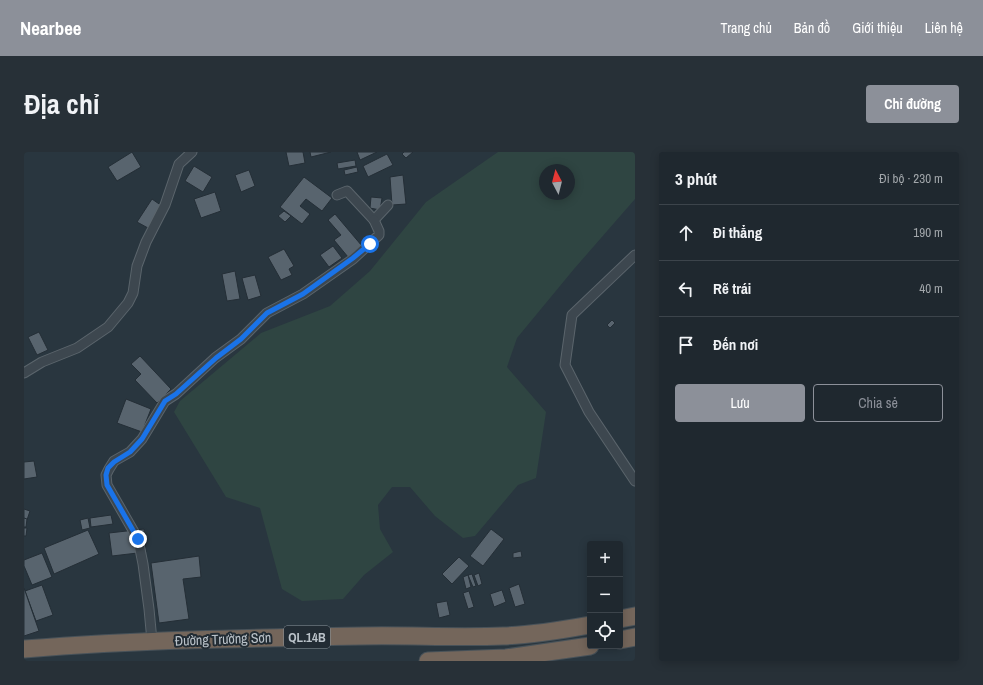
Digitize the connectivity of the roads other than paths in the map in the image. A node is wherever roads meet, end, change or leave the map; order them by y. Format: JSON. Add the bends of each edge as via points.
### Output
{"nodes":[{"id":1,"x":192,"y":152,"type":"edge"},
{"id":2,"x":337,"y":195,"type":"dead end"},
{"id":3,"x":388,"y":204,"type":"dead end"},
{"id":4,"x":374,"y":220,"type":"junction"},
{"id":5,"x":635,"y":255,"type":"edge"},
{"id":6,"x":24,"y":373,"type":"edge"},
{"id":7,"x":635,"y":481,"type":"edge"},
{"id":8,"x":635,"y":616,"type":"edge"},
{"id":9,"x":623,"y":618,"type":"edge"},
{"id":10,"x":587,"y":626,"type":"edge"},
{"id":11,"x":635,"y":637,"type":"edge"},
{"id":12,"x":623,"y":639,"type":"edge"},
{"id":13,"x":152,"y":641,"type":"junction"},
{"id":14,"x":587,"y":646,"type":"edge"},
{"id":15,"x":24,"y":649,"type":"edge"},
{"id":16,"x":500,"y":659,"type":"edge"},
{"id":17,"x":428,"y":661,"type":"edge"}],
"edges":[{"from":1,"to":6,"type":"street","via":[[179,164],[165,205],[137,266],[133,293],[128,303],[108,327],[77,348],[42,362]]},
{"from":2,"to":4,"type":"street","via":[[347,191]]},
{"from":3,"to":4,"type":"street"},
{"from":4,"to":13,"type":"street","via":[[379,235],[370,244],[303,294],[267,313],[241,339],[165,401],[142,439],[130,452],[108,468],[107,485],[138,539]]},
{"from":5,"to":7,"type":"street","via":[[572,315],[565,365],[589,412]]},
{"from":8,"to":9,"type":"highway"},
{"from":10,"to":13,"type":"highway","name":"Đường Trường Sơn","number":"QL.14B","via":[[504,636]]},
{"from":11,"to":12,"type":"highway"},
{"from":13,"to":15,"type":"highway","name":"Đường Trường Sơn","number":"QL.14B"},
{"from":14,"to":16,"type":"highway"},
{"from":16,"to":17,"type":"highway"}]}
